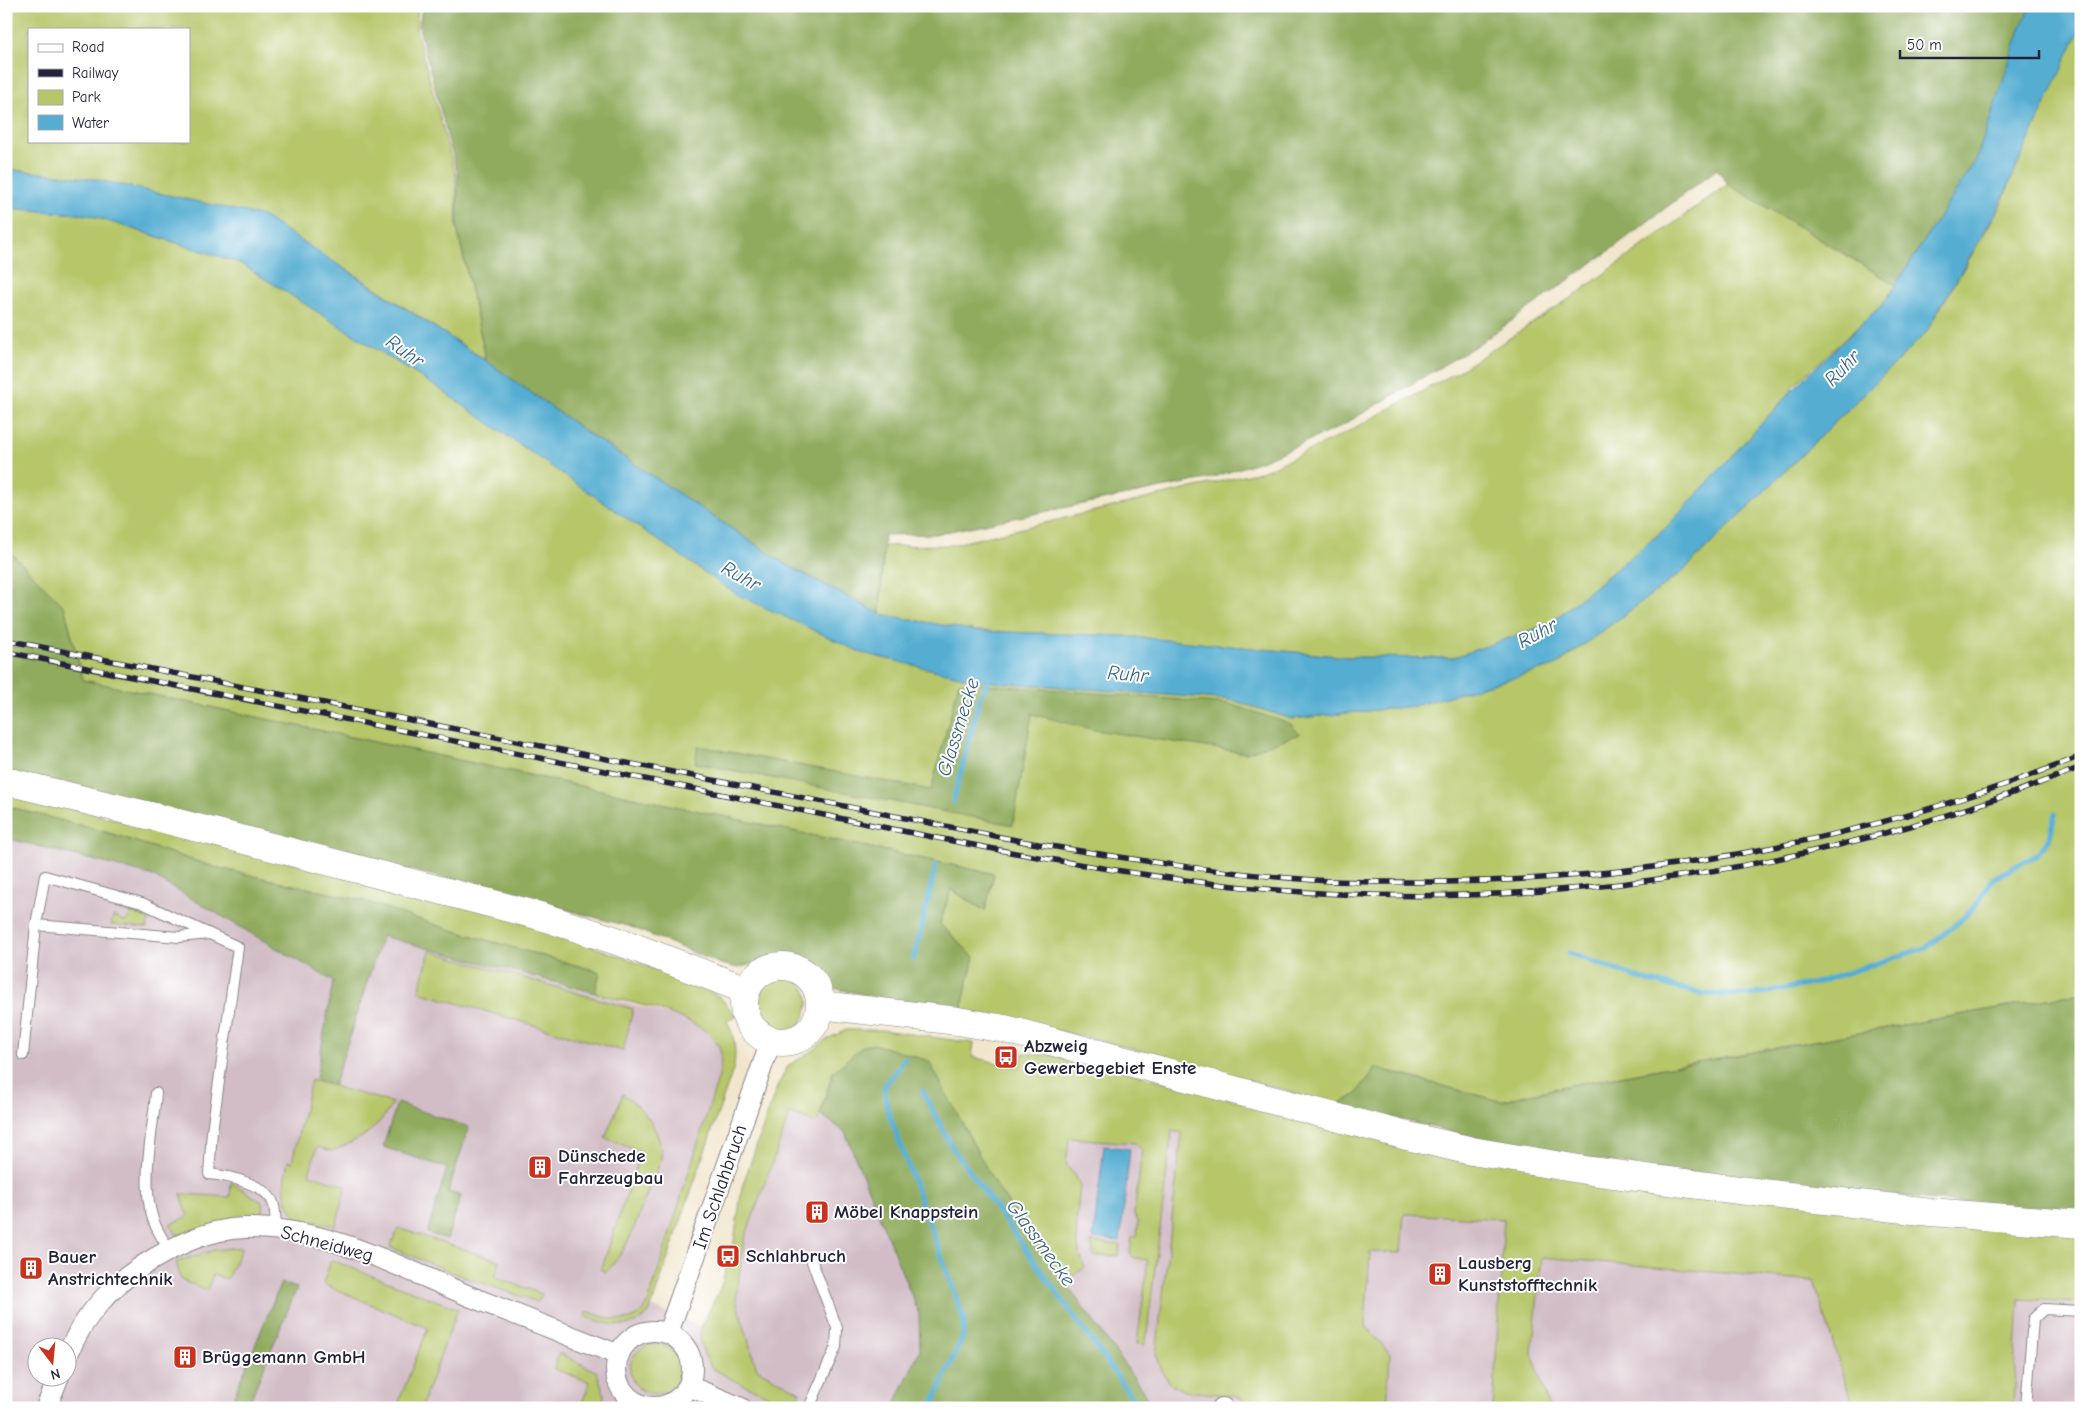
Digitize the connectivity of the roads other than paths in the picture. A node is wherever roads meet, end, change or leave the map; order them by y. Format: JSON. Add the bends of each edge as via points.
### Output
{"nodes":[{"id":1,"x":6,"y":782,"type":"edge"},
{"id":2,"x":36,"y":925,"type":"junction"},
{"id":3,"x":210,"y":934,"type":"junction"},
{"id":4,"x":746,"y":990,"type":"junction"},
{"id":5,"x":821,"y":1005,"type":"junction"},
{"id":6,"x":770,"y":1041,"type":"junction"},
{"id":7,"x":24,"y":1054,"type":"dead end"},
{"id":8,"x":156,"y":1093,"type":"dead end"},
{"id":9,"x":2081,"y":1224,"type":"edge"},
{"id":10,"x":276,"y":1230,"type":"junction"},
{"id":11,"x":169,"y":1250,"type":"junction"},
{"id":12,"x":811,"y":1259,"type":"dead end"},
{"id":13,"x":2081,"y":1311,"type":"edge"},
{"id":14,"x":668,"y":1333,"type":"junction"},
{"id":15,"x":78,"y":1336,"type":"edge"},
{"id":16,"x":619,"y":1355,"type":"junction"},
{"id":17,"x":55,"y":1386,"type":"edge"},
{"id":18,"x":689,"y":1386,"type":"junction"},
{"id":19,"x":637,"y":1406,"type":"edge"},
{"id":20,"x":46,"y":1408,"type":"edge"},
{"id":21,"x":740,"y":1408,"type":"edge"},
{"id":22,"x":808,"y":1408,"type":"edge"},
{"id":23,"x":2026,"y":1408,"type":"edge"}],
"edges":[{"from":1,"to":4,"type":"main road","via":[[176,822],[540,916],[626,944]]},
{"from":2,"to":3,"type":"lane","via":[[179,937]]},
{"from":2,"to":3,"type":"lane","via":[[45,876],[142,903]]},
{"from":2,"to":7,"type":"lane"},
{"from":3,"to":10,"type":"lane","via":[[238,947],[209,1174],[233,1177],[265,1192],[274,1204]]},
{"from":4,"to":5,"type":"main road","via":[[760,972],[771,967],[792,967],[802,970],[815,983]]},
{"from":4,"to":6,"type":"main road","via":[[745,1015],[750,1026]]},
{"from":5,"to":6,"type":"main road","via":[[818,1019],[799,1039],[785,1043]]},
{"from":5,"to":9,"type":"main road","via":[[1005,1029],[1472,1151],[1591,1171],[1762,1193],[1931,1212]]},
{"from":6,"to":14,"type":"street","name":"Im Schlahbruch"},
{"from":8,"to":11,"type":"lane","via":[[149,1200],[152,1218]]},
{"from":10,"to":11,"type":"street","name":"Schneidweg","via":[[242,1228],[208,1235]]},
{"from":10,"to":16,"type":"street","name":"Schneidweg","via":[[366,1251]]},
{"from":11,"to":15,"type":"street","name":"Schneidweg","via":[[127,1276],[90,1313]]},
{"from":12,"to":22,"type":"lane","via":[[838,1338]]},
{"from":13,"to":23,"type":"lane","via":[[2044,1309],[2033,1319]]},
{"from":14,"to":16,"type":"street","via":[[642,1333],[624,1345]]},
{"from":14,"to":18,"type":"street","via":[[689,1353],[692,1370]]},
{"from":16,"to":19,"type":"street","via":[[616,1366],[619,1383]]},
{"from":17,"to":20,"type":"street"},
{"from":18,"to":19,"type":"street","via":[[672,1403]]},
{"from":18,"to":21,"type":"street"}]}
